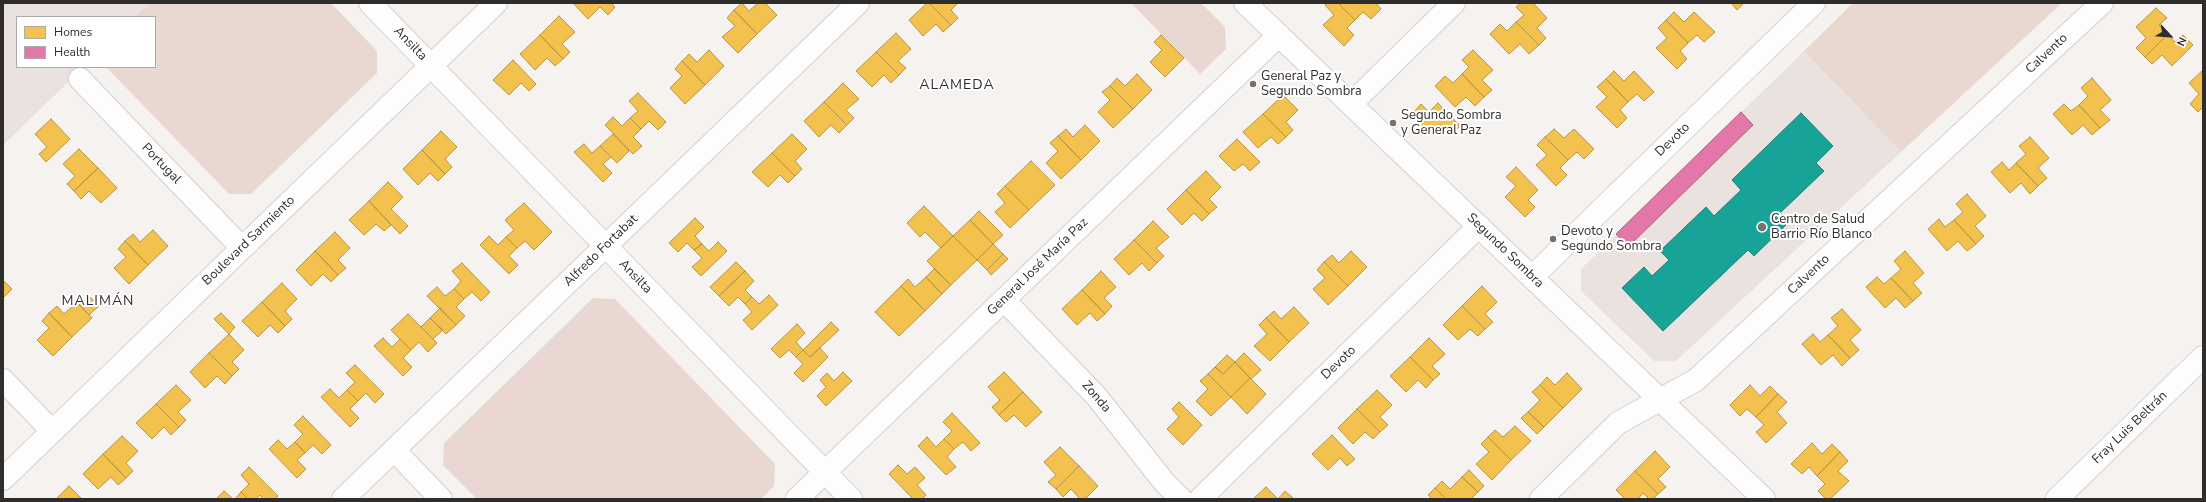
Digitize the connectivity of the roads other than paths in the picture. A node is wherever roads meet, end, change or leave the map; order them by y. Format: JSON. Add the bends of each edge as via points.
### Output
{"nodes":[{"id":1,"x":370,"y":3,"type":"edge"},
{"id":2,"x":496,"y":3,"type":"edge"},
{"id":3,"x":858,"y":3,"type":"edge"},
{"id":4,"x":1246,"y":3,"type":"edge"},
{"id":5,"x":1454,"y":3,"type":"edge"},
{"id":6,"x":1814,"y":3,"type":"edge"},
{"id":7,"x":2102,"y":3,"type":"edge"},
{"id":8,"x":1279,"y":35,"type":"junction"},
{"id":9,"x":431,"y":66,"type":"junction"},
{"id":10,"x":80,"y":80,"type":"dead end"},
{"id":11,"x":1351,"y":104,"type":"junction"},
{"id":12,"x":1479,"y":226,"type":"junction"},
{"id":13,"x":606,"y":246,"type":"junction"},
{"id":14,"x":242,"y":248,"type":"junction"},
{"id":15,"x":1532,"y":278,"type":"junction"},
{"id":16,"x":1004,"y":300,"type":"junction"},
{"id":17,"x":2203,"y":357,"type":"edge"},
{"id":18,"x":3,"y":380,"type":"edge"},
{"id":19,"x":1660,"y":400,"type":"junction"},
{"id":20,"x":52,"y":431,"type":"junction"},
{"id":21,"x":394,"y":450,"type":"junction"},
{"id":22,"x":825,"y":472,"type":"junction"},
{"id":23,"x":3,"y":479,"type":"edge"},
{"id":24,"x":343,"y":499,"type":"edge"},
{"id":25,"x":441,"y":499,"type":"edge"},
{"id":26,"x":797,"y":499,"type":"edge"},
{"id":27,"x":851,"y":499,"type":"edge"},
{"id":28,"x":1181,"y":499,"type":"edge"},
{"id":29,"x":1200,"y":499,"type":"edge"},
{"id":30,"x":1541,"y":499,"type":"edge"},
{"id":31,"x":1764,"y":499,"type":"edge"},
{"id":32,"x":2057,"y":499,"type":"edge"}],
"edges":[{"from":1,"to":9,"type":"street","name":"Ansilta"},
{"from":2,"to":9,"type":"street","name":"Boulevard Sarmiento"},
{"from":3,"to":13,"type":"street","name":"Alfredo Fortabat"},
{"from":4,"to":8,"type":"street","name":"Segundo Sombra"},
{"from":5,"to":11,"type":"street"},
{"from":6,"to":15,"type":"street","name":"Devoto"},
{"from":7,"to":19,"type":"street","name":"Calvento","via":[[1696,380]]},
{"from":8,"to":11,"type":"street","name":"Segundo Sombra"},
{"from":8,"to":16,"type":"street","name":"General José María Paz"},
{"from":9,"to":13,"type":"street","name":"Ansilta"},
{"from":9,"to":14,"type":"street","name":"Boulevard Sarmiento"},
{"from":10,"to":14,"type":"street","name":"Portugal"},
{"from":11,"to":12,"type":"street","name":"Segundo Sombra"},
{"from":12,"to":15,"type":"street","name":"Segundo Sombra"},
{"from":12,"to":29,"type":"street","name":"Devoto"},
{"from":13,"to":21,"type":"street","name":"Alfredo Fortabat"},
{"from":13,"to":22,"type":"street","name":"Ansilta"},
{"from":14,"to":20,"type":"street","name":"Boulevard Sarmiento"},
{"from":15,"to":19,"type":"street","name":"Segundo Sombra"},
{"from":16,"to":22,"type":"street","name":"General José María Paz"},
{"from":16,"to":28,"type":"street","name":"Zonda","via":[[1097,396],[1164,482]]},
{"from":17,"to":32,"type":"street","name":"Fray Luis Beltrán"},
{"from":18,"to":20,"type":"street"},
{"from":19,"to":30,"type":"street","name":"Calvento","via":[[1618,424]]},
{"from":19,"to":31,"type":"street","name":"Segundo Sombra"},
{"from":20,"to":23,"type":"street","name":"Boulevard Sarmiento"},
{"from":21,"to":24,"type":"street","name":"Alfredo Fortabat"},
{"from":21,"to":25,"type":"street"},
{"from":22,"to":26,"type":"street","name":"General José María Paz"},
{"from":22,"to":27,"type":"street","name":"Ansilta"}]}
